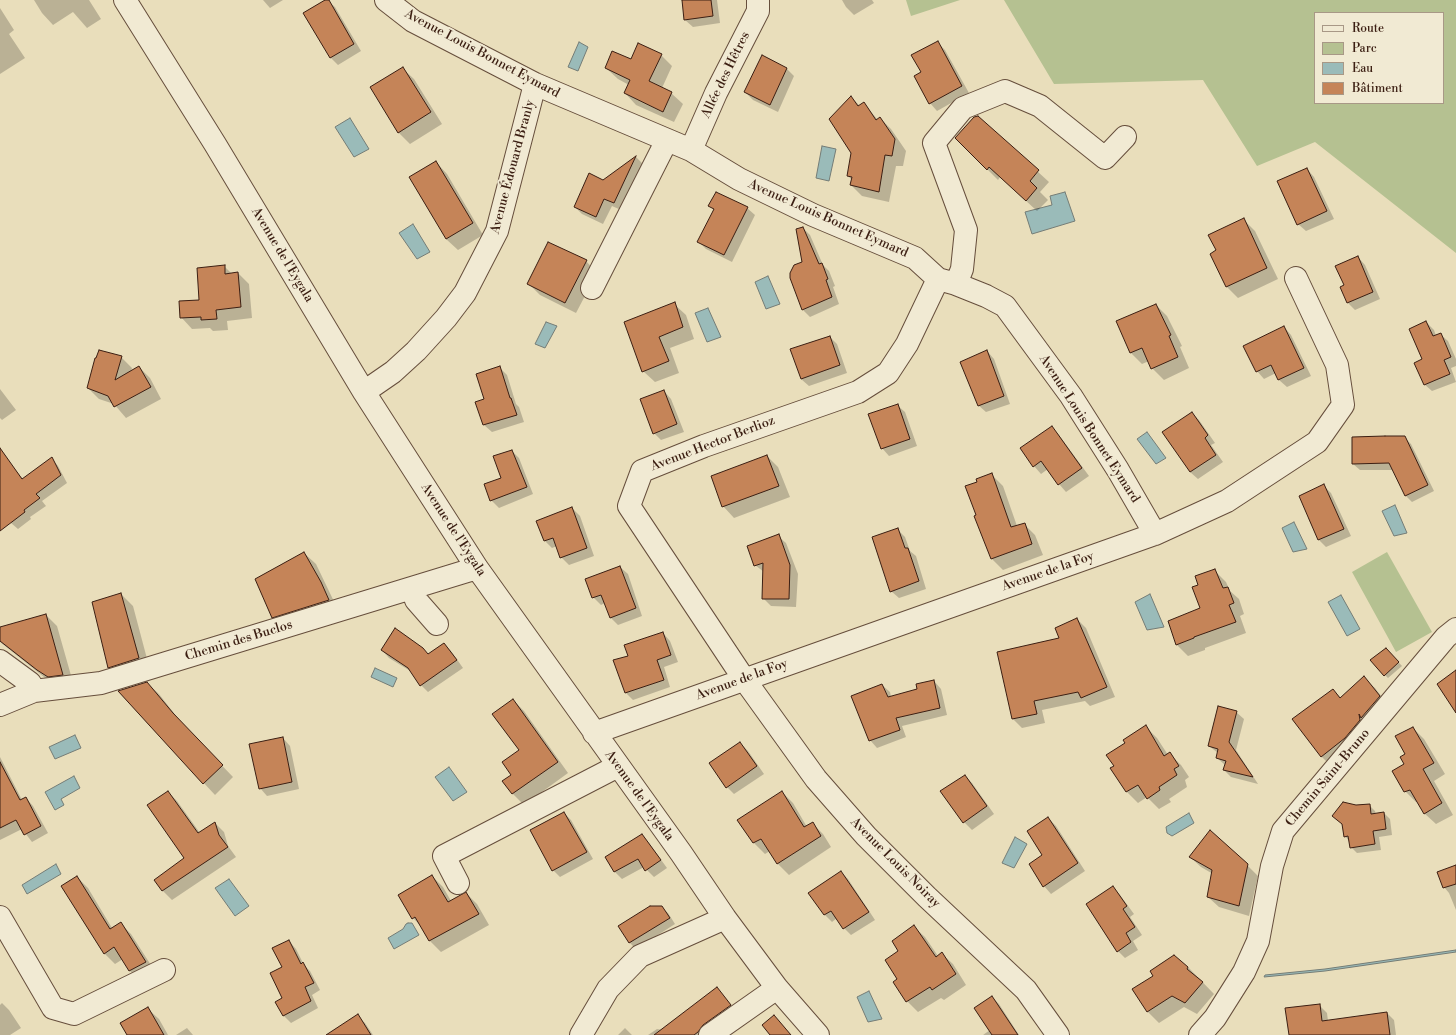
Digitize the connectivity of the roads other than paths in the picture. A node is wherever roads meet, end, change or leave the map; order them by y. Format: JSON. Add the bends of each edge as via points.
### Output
{"nodes":[{"id":1,"x":125,"y":0,"type":"edge"},
{"id":2,"x":386,"y":0,"type":"edge"},
{"id":3,"x":758,"y":0,"type":"edge"},
{"id":4,"x":535,"y":84,"type":"junction"},
{"id":5,"x":1125,"y":137,"type":"dead end"},
{"id":6,"x":667,"y":140,"type":"junction"},
{"id":7,"x":691,"y":150,"type":"junction"},
{"id":8,"x":1296,"y":278,"type":"dead end"},
{"id":9,"x":947,"y":281,"type":"junction"},
{"id":10,"x":592,"y":288,"type":"dead end"},
{"id":11,"x":364,"y":392,"type":"junction"},
{"id":12,"x":1155,"y":534,"type":"junction"},
{"id":13,"x":477,"y":568,"type":"junction"},
{"id":14,"x":412,"y":588,"type":"junction"},
{"id":15,"x":437,"y":624,"type":"dead end"},
{"id":16,"x":1456,"y":629,"type":"edge"},
{"id":17,"x":0,"y":661,"type":"edge"},
{"id":18,"x":744,"y":679,"type":"junction"},
{"id":19,"x":34,"y":691,"type":"junction"},
{"id":20,"x":0,"y":705,"type":"edge"},
{"id":21,"x":594,"y":733,"type":"junction"},
{"id":22,"x":618,"y":766,"type":"junction"},
{"id":23,"x":458,"y":883,"type":"dead end"},
{"id":24,"x":0,"y":917,"type":"edge"},
{"id":25,"x":725,"y":918,"type":"junction"},
{"id":26,"x":164,"y":970,"type":"dead end"},
{"id":27,"x":777,"y":988,"type":"junction"},
{"id":28,"x":581,"y":1035,"type":"edge"},
{"id":29,"x":710,"y":1035,"type":"edge"},
{"id":30,"x":818,"y":1035,"type":"edge"},
{"id":31,"x":1058,"y":1035,"type":"edge"},
{"id":32,"x":1200,"y":1035,"type":"edge"}],
"edges":[{"from":1,"to":11,"type":"street","name":"Avenue de l'Eygala"},
{"from":2,"to":4,"type":"street","name":"Avenue Louis Bonnet Eymard","via":[[413,21]]},
{"from":3,"to":7,"type":"street","name":"Allée des Hêtres","via":[[758,11],[716,93]]},
{"from":4,"to":6,"type":"street","name":"Avenue Louis Bonnet Eymard"},
{"from":4,"to":11,"type":"street","name":"Avenue Édouard Branly","via":[[497,231],[465,294],[416,352]]},
{"from":5,"to":9,"type":"street","via":[[1105,158],[1040,106],[1005,90],[963,108],[934,143],[966,230],[962,269]]},
{"from":6,"to":7,"type":"street","name":"Avenue Louis Bonnet Eymard"},
{"from":6,"to":10,"type":"street"},
{"from":7,"to":9,"type":"street","name":"Avenue Louis Bonnet Eymard","via":[[739,179],[813,215],[915,258]]},
{"from":8,"to":12,"type":"street","name":"Avenue de la Foy","via":[[1337,364],[1343,405],[1317,442],[1227,501]]},
{"from":9,"to":12,"type":"street","name":"Avenue Louis Bonnet Eymard","via":[[1005,306],[1071,396]]},
{"from":9,"to":18,"type":"street","name":"Avenue Hector Berlioz","via":[[888,373],[858,392],[704,446],[642,471],[629,506]]},
{"from":11,"to":13,"type":"street","name":"Avenue de l'Eygala"},
{"from":12,"to":18,"type":"street","name":"Avenue de la Foy"},
{"from":13,"to":14,"type":"street","name":"Chemin des Buclos"},
{"from":13,"to":21,"type":"street","name":"Avenue de l'Eygala"},
{"from":14,"to":15,"type":"street","via":[[416,600]]},
{"from":14,"to":19,"type":"street","name":"Chemin des Buclos","via":[[101,683]]},
{"from":16,"to":32,"type":"street","name":"Chemin Saint-Bruno","via":[[1446,637],[1284,831],[1272,866],[1258,942],[1244,972],[1215,1018]]},
{"from":17,"to":19,"type":"street","via":[[30,683]]},
{"from":18,"to":21,"type":"street","name":"Avenue de la Foy"},
{"from":18,"to":31,"type":"street","name":"Avenue Louis Noiray","via":[[816,779],[861,830],[927,897],[1026,990]]},
{"from":19,"to":20,"type":"street","name":"Chemin des Buclos"},
{"from":21,"to":22,"type":"street","name":"Avenue de l'Eygala"},
{"from":22,"to":23,"type":"street","via":[[444,856]]},
{"from":22,"to":25,"type":"street","name":"Avenue de l'Eygala"},
{"from":24,"to":26,"type":"street","via":[[53,1008],[74,1014]]},
{"from":25,"to":27,"type":"street","name":"Avenue de l'Eygala"},
{"from":25,"to":28,"type":"street","via":[[640,956],[608,989]]},
{"from":27,"to":29,"type":"street"},
{"from":27,"to":30,"type":"street","name":"Avenue de l'Eygala"}]}
